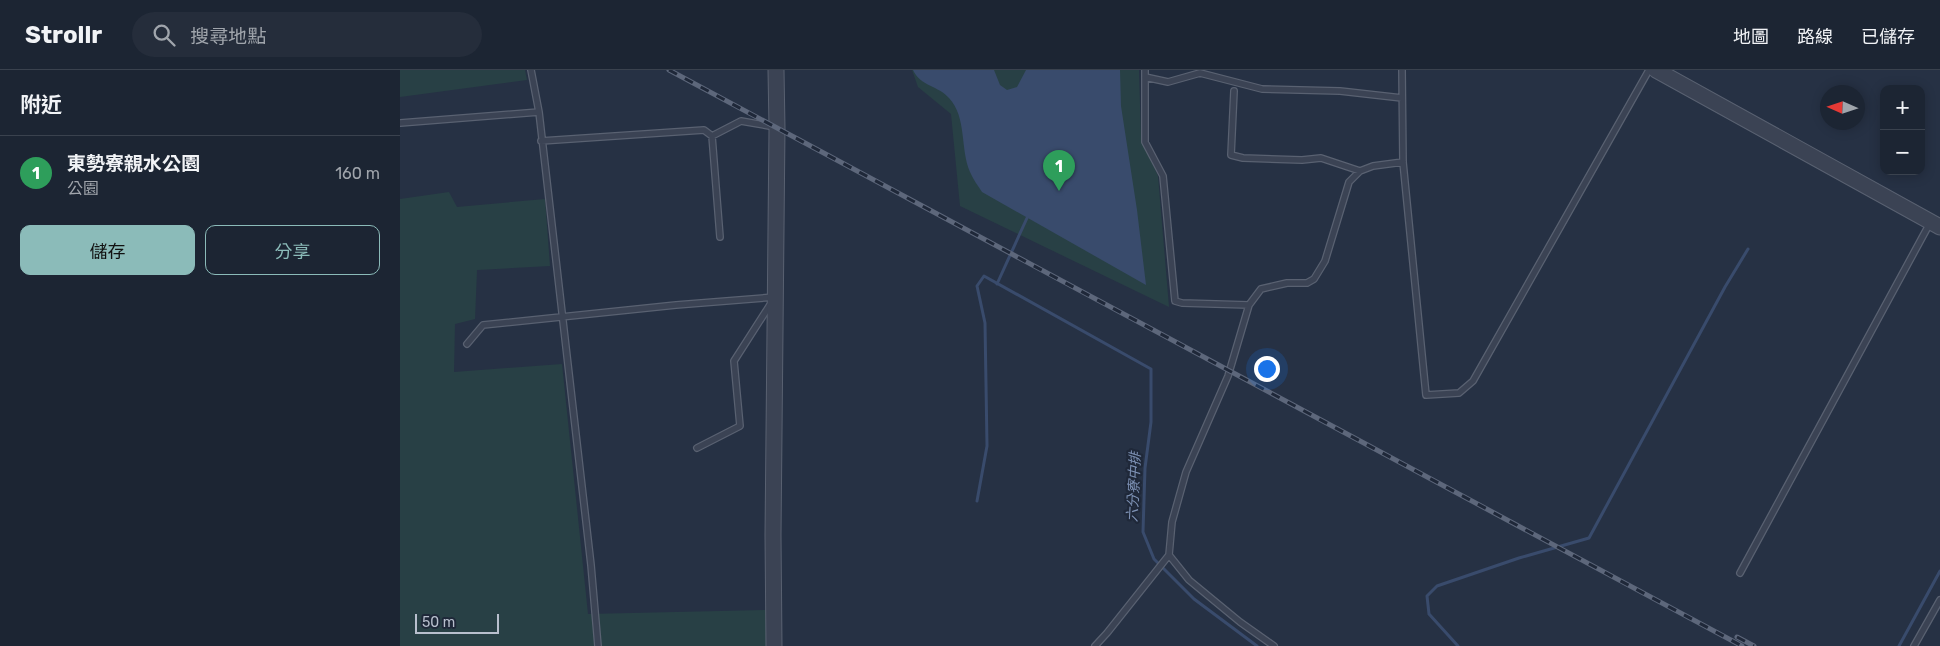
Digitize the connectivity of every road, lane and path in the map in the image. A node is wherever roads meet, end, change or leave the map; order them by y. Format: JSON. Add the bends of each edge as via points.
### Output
{"nodes":[{"id":1,"x":531,"y":70,"type":"edge"},
{"id":2,"x":776,"y":70,"type":"edge"},
{"id":3,"x":1145,"y":70,"type":"edge"},
{"id":4,"x":1402,"y":70,"type":"edge"},
{"id":5,"x":1649,"y":70,"type":"edge"},
{"id":6,"x":1656,"y":70,"type":"edge"},
{"id":7,"x":1145,"y":77,"type":"junction"},
{"id":8,"x":1234,"y":91,"type":"dead end"},
{"id":9,"x":1402,"y":98,"type":"junction"},
{"id":10,"x":538,"y":112,"type":"junction"},
{"id":11,"x":400,"y":123,"type":"edge"},
{"id":12,"x":778,"y":128,"type":"junction"},
{"id":13,"x":712,"y":136,"type":"junction"},
{"id":14,"x":541,"y":141,"type":"junction"},
{"id":15,"x":1403,"y":162,"type":"junction"},
{"id":16,"x":1360,"y":171,"type":"junction"},
{"id":17,"x":1935,"y":224,"type":"edge"},
{"id":18,"x":720,"y":237,"type":"dead end"},
{"id":19,"x":775,"y":298,"type":"junction"},
{"id":20,"x":1249,"y":305,"type":"junction"},
{"id":21,"x":562,"y":318,"type":"junction"},
{"id":22,"x":467,"y":344,"type":"dead end"},
{"id":23,"x":697,"y":448,"type":"dead end"},
{"id":24,"x":1167,"y":557,"type":"junction"},
{"id":25,"x":1740,"y":573,"type":"dead end"},
{"id":26,"x":1940,"y":600,"type":"edge"},
{"id":27,"x":598,"y":646,"type":"edge"},
{"id":28,"x":774,"y":646,"type":"edge"},
{"id":29,"x":1095,"y":646,"type":"edge"},
{"id":30,"x":1274,"y":646,"type":"edge"},
{"id":31,"x":1914,"y":646,"type":"edge"}],
"edges":[{"from":1,"to":10,"type":"lane"},
{"from":2,"to":12,"type":"street"},
{"from":3,"to":7,"type":"lane"},
{"from":4,"to":9,"type":"lane"},
{"from":5,"to":15,"type":"lane","via":[[1472,381],[1459,393],[1426,395]]},
{"from":6,"to":17,"type":"street"},
{"from":7,"to":9,"type":"lane","via":[[1168,82],[1200,73],[1262,88],[1340,91]]},
{"from":7,"to":20,"type":"lane","via":[[1145,142],[1163,176],[1175,301]]},
{"from":8,"to":16,"type":"lane","via":[[1231,155],[1302,160],[1321,158]]},
{"from":9,"to":15,"type":"lane"},
{"from":10,"to":11,"type":"lane"},
{"from":10,"to":14,"type":"lane"},
{"from":12,"to":13,"type":"lane","via":[[741,121]]},
{"from":12,"to":19,"type":"street"},
{"from":13,"to":14,"type":"lane","via":[[704,130]]},
{"from":13,"to":18,"type":"lane"},
{"from":14,"to":21,"type":"lane"},
{"from":15,"to":16,"type":"lane","via":[[1381,164]]},
{"from":16,"to":20,"type":"lane","via":[[1349,182],[1325,261],[1314,279],[1307,283],[1287,283],[1260,289]]},
{"from":17,"to":25,"type":"lane"},
{"from":19,"to":21,"type":"lane"},
{"from":19,"to":23,"type":"lane","via":[[734,362],[740,426]]},
{"from":19,"to":28,"type":"street"},
{"from":20,"to":24,"type":"lane","via":[[1228,376],[1186,472],[1172,522]]},
{"from":21,"to":22,"type":"lane","via":[[483,325]]},
{"from":21,"to":27,"type":"lane"},
{"from":24,"to":29,"type":"lane"},
{"from":24,"to":30,"type":"lane","via":[[1188,580]]},
{"from":26,"to":31,"type":"lane"}]}
